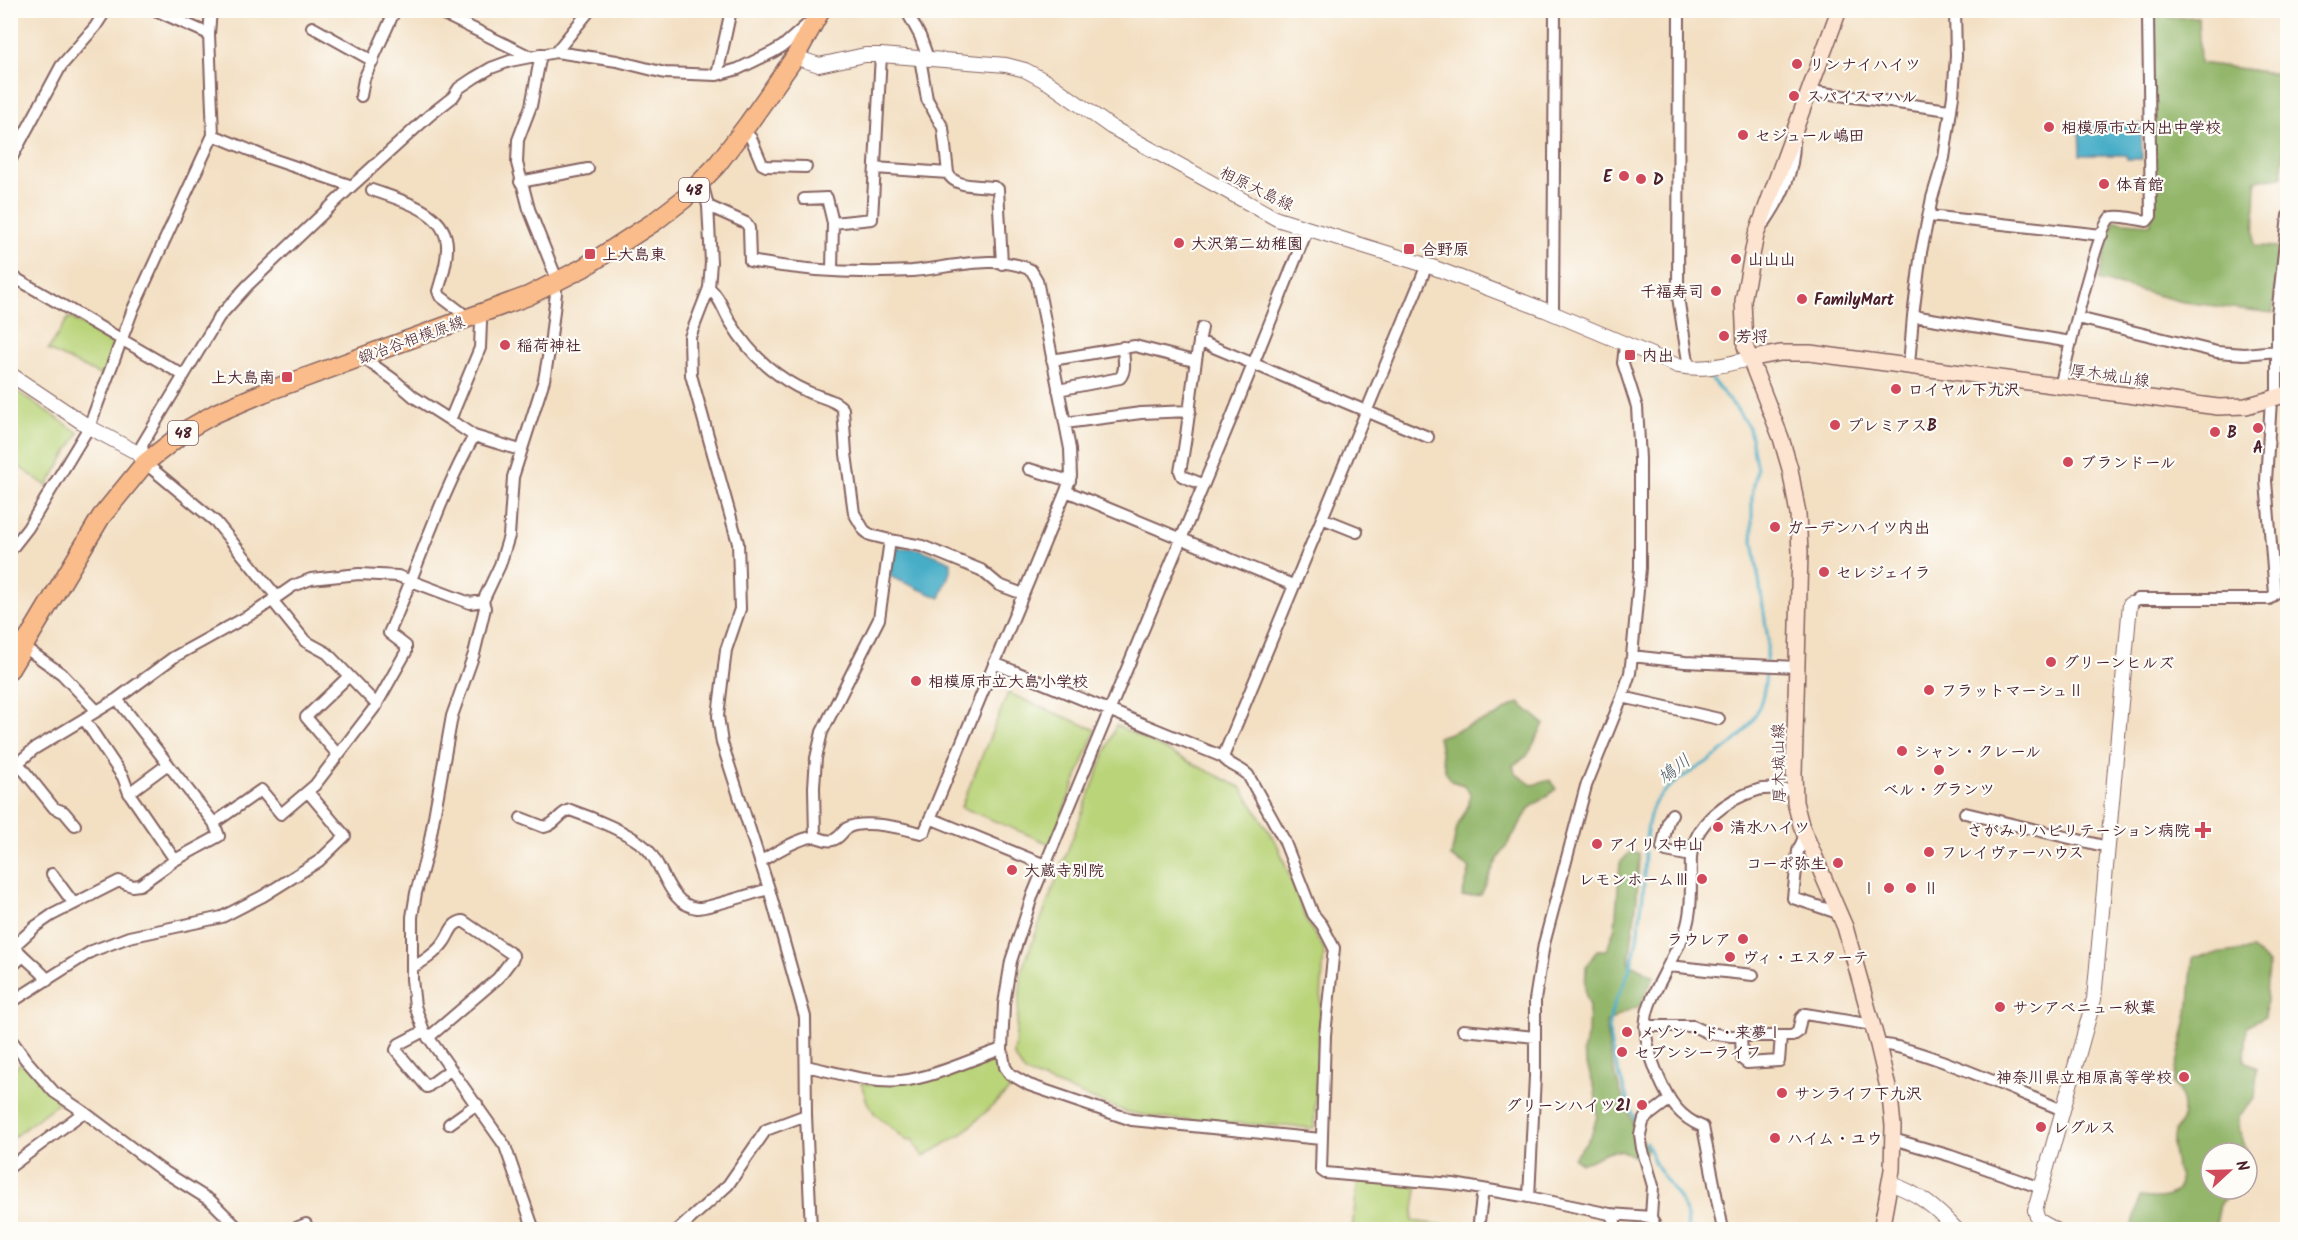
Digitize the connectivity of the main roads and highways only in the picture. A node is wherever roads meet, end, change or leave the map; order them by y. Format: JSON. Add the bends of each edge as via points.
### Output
{"nodes":[{"id":1,"x":1839,"y":10,"type":"edge"},
{"id":2,"x":819,"y":15,"type":"edge"},
{"id":3,"x":1749,"y":359,"type":"junction"},
{"id":4,"x":2279,"y":397,"type":"edge"},
{"id":5,"x":17,"y":642,"type":"edge"},
{"id":6,"x":10,"y":669,"type":"edge"},
{"id":7,"x":1881,"y":1230,"type":"edge"}],
"edges":[{"from":1,"to":3,"type":"main road","name":"厚木城山線","via":[[1756,235],[1743,301],[1744,342]]},
{"from":2,"to":5,"type":"main road","name":"鍛冶谷相模原線","number":"48","via":[[795,57],[702,182],[662,217],[595,261],[516,300],[263,393],[188,429],[145,463],[101,517]]},
{"from":3,"to":4,"type":"main road","name":"厚木城山線","via":[[1795,352],[2218,407],[2246,406]]},
{"from":3,"to":7,"type":"main road","name":"厚木城山線","via":[[1781,438],[1794,490],[1800,552],[1794,790],[1797,814],[1841,914],[1890,1096],[1891,1184]]},
{"from":5,"to":6,"type":"main road","name":"鍛冶谷相模原線","number":"48"}]}
